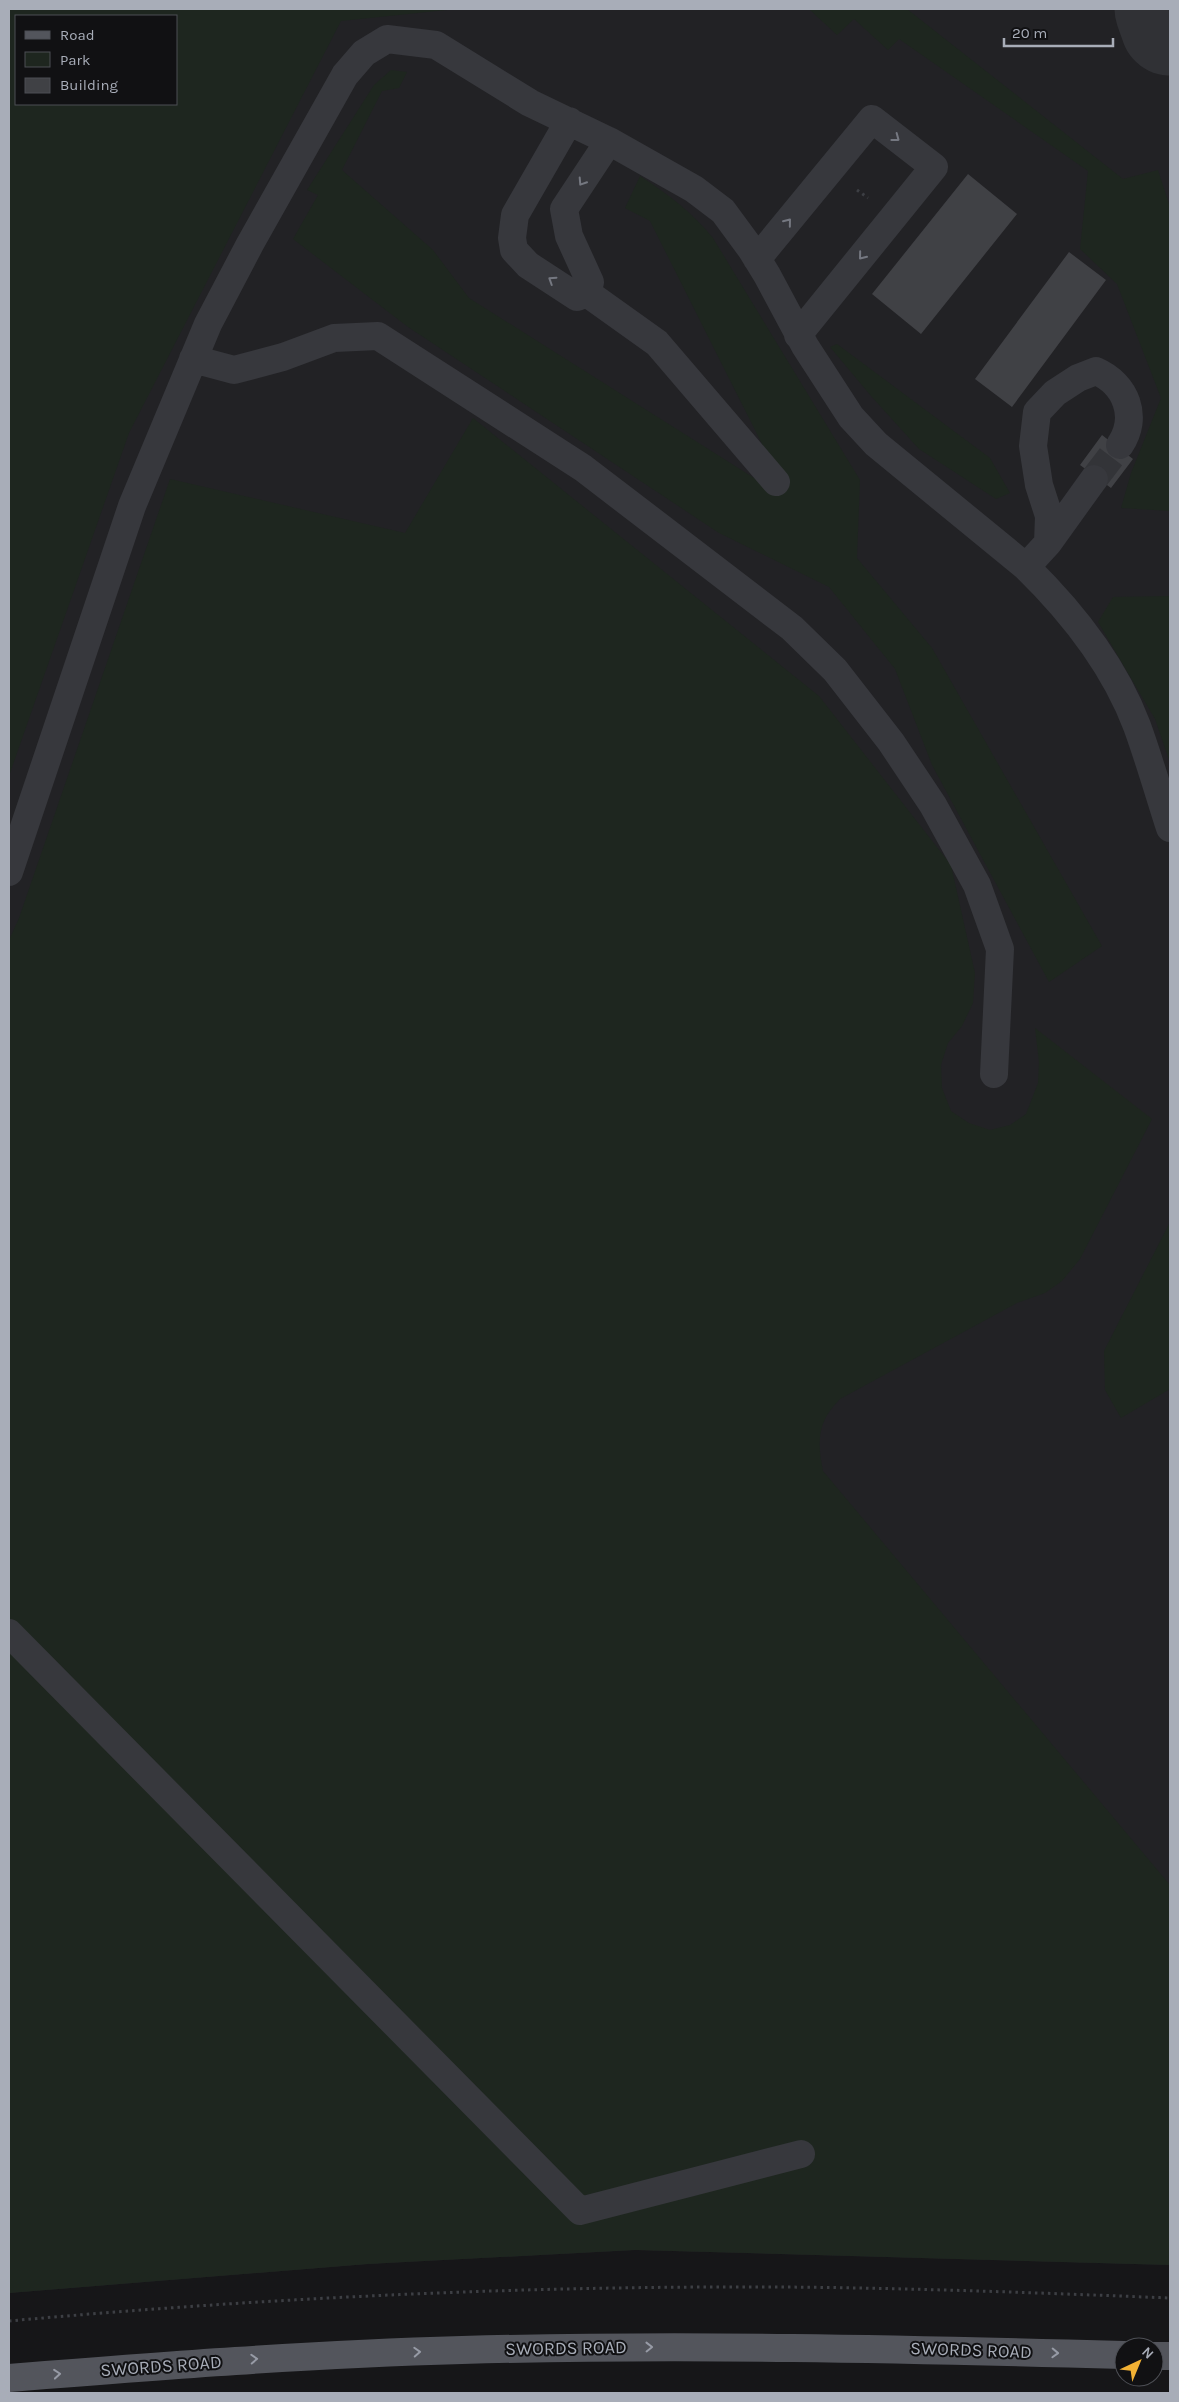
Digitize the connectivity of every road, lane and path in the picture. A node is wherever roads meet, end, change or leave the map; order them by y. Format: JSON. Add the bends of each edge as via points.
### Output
{"nodes":[{"id":1,"x":569,"y":121,"type":"junction"},
{"id":2,"x":608,"y":141,"type":"junction"},
{"id":3,"x":831,"y":169,"type":"junction"},
{"id":4,"x":897,"y":213,"type":"junction"},
{"id":5,"x":757,"y":260,"type":"junction"},
{"id":6,"x":586,"y":293,"type":"junction"},
{"id":7,"x":798,"y":334,"type":"junction"},
{"id":8,"x":193,"y":359,"type":"junction"},
{"id":9,"x":1120,"y":444,"type":"tunnel mouth"},
{"id":10,"x":1094,"y":479,"type":"tunnel mouth"},
{"id":11,"x":776,"y":482,"type":"dead end"},
{"id":12,"x":1048,"y":543,"type":"junction"},
{"id":13,"x":1026,"y":567,"type":"junction"},
{"id":14,"x":1170,"y":828,"type":"edge"},
{"id":15,"x":9,"y":872,"type":"edge"},
{"id":16,"x":994,"y":1074,"type":"dead end"},
{"id":17,"x":9,"y":1633,"type":"edge"},
{"id":18,"x":801,"y":2154,"type":"dead end"},
{"id":19,"x":1170,"y":2298,"type":"edge"},
{"id":20,"x":9,"y":2320,"type":"edge"},
{"id":21,"x":1114,"y":2355,"type":"edge"},
{"id":22,"x":9,"y":2378,"type":"edge"}],
"edges":[{"from":1,"to":2,"type":"lane"},
{"from":6,"to":1,"type":"lane","one_way":true,"via":[[577,297],[528,265],[514,250],[512,238],[515,215]]},
{"from":1,"to":8,"type":"lane","via":[[530,103],[436,45],[387,39],[364,53],[345,75],[250,244]]},
{"from":2,"to":5,"type":"lane","via":[[694,189],[723,211]]},
{"from":2,"to":6,"type":"lane","one_way":true,"via":[[564,209],[569,236],[590,282]]},
{"from":3,"to":4,"type":"path","via":[[874,203],[879,199]]},
{"from":3,"to":4,"type":"lane","one_way":true,"via":[[872,119],[934,167]]},
{"from":5,"to":3,"type":"lane","one_way":true},
{"from":4,"to":7,"type":"lane","one_way":true},
{"from":5,"to":7,"type":"lane"},
{"from":6,"to":11,"type":"lane","via":[[657,343]]},
{"from":7,"to":13,"type":"lane","via":[[845,408],[876,444]]},
{"from":8,"to":15,"type":"lane","via":[[132,506]]},
{"from":8,"to":16,"type":"lane","via":[[234,370],[283,357],[334,338],[378,336],[583,468],[792,628],[835,670],[891,742],[933,805],[977,885],[1000,949]]},
{"from":9,"to":12,"type":"lane","via":[[1126,435],[1130,414],[1124,393],[1110,377],[1096,371],[1054,393],[1037,412],[1033,446],[1049,516]]},
{"from":10,"to":12,"type":"lane"},
{"from":12,"to":13,"type":"lane"},
{"from":13,"to":14,"type":"lane","via":[[1054,594],[1087,634],[1109,670],[1136,724]]},
{"from":17,"to":18,"type":"lane","via":[[580,2210]]},
{"from":19,"to":20,"type":"path","via":[[806,2287],[567,2289],[296,2299]]},
{"from":22,"to":21,"type":"main road","name":"SWORDS ROAD","one_way":true,"via":[[208,2362],[461,2350],[714,2346]]}]}
